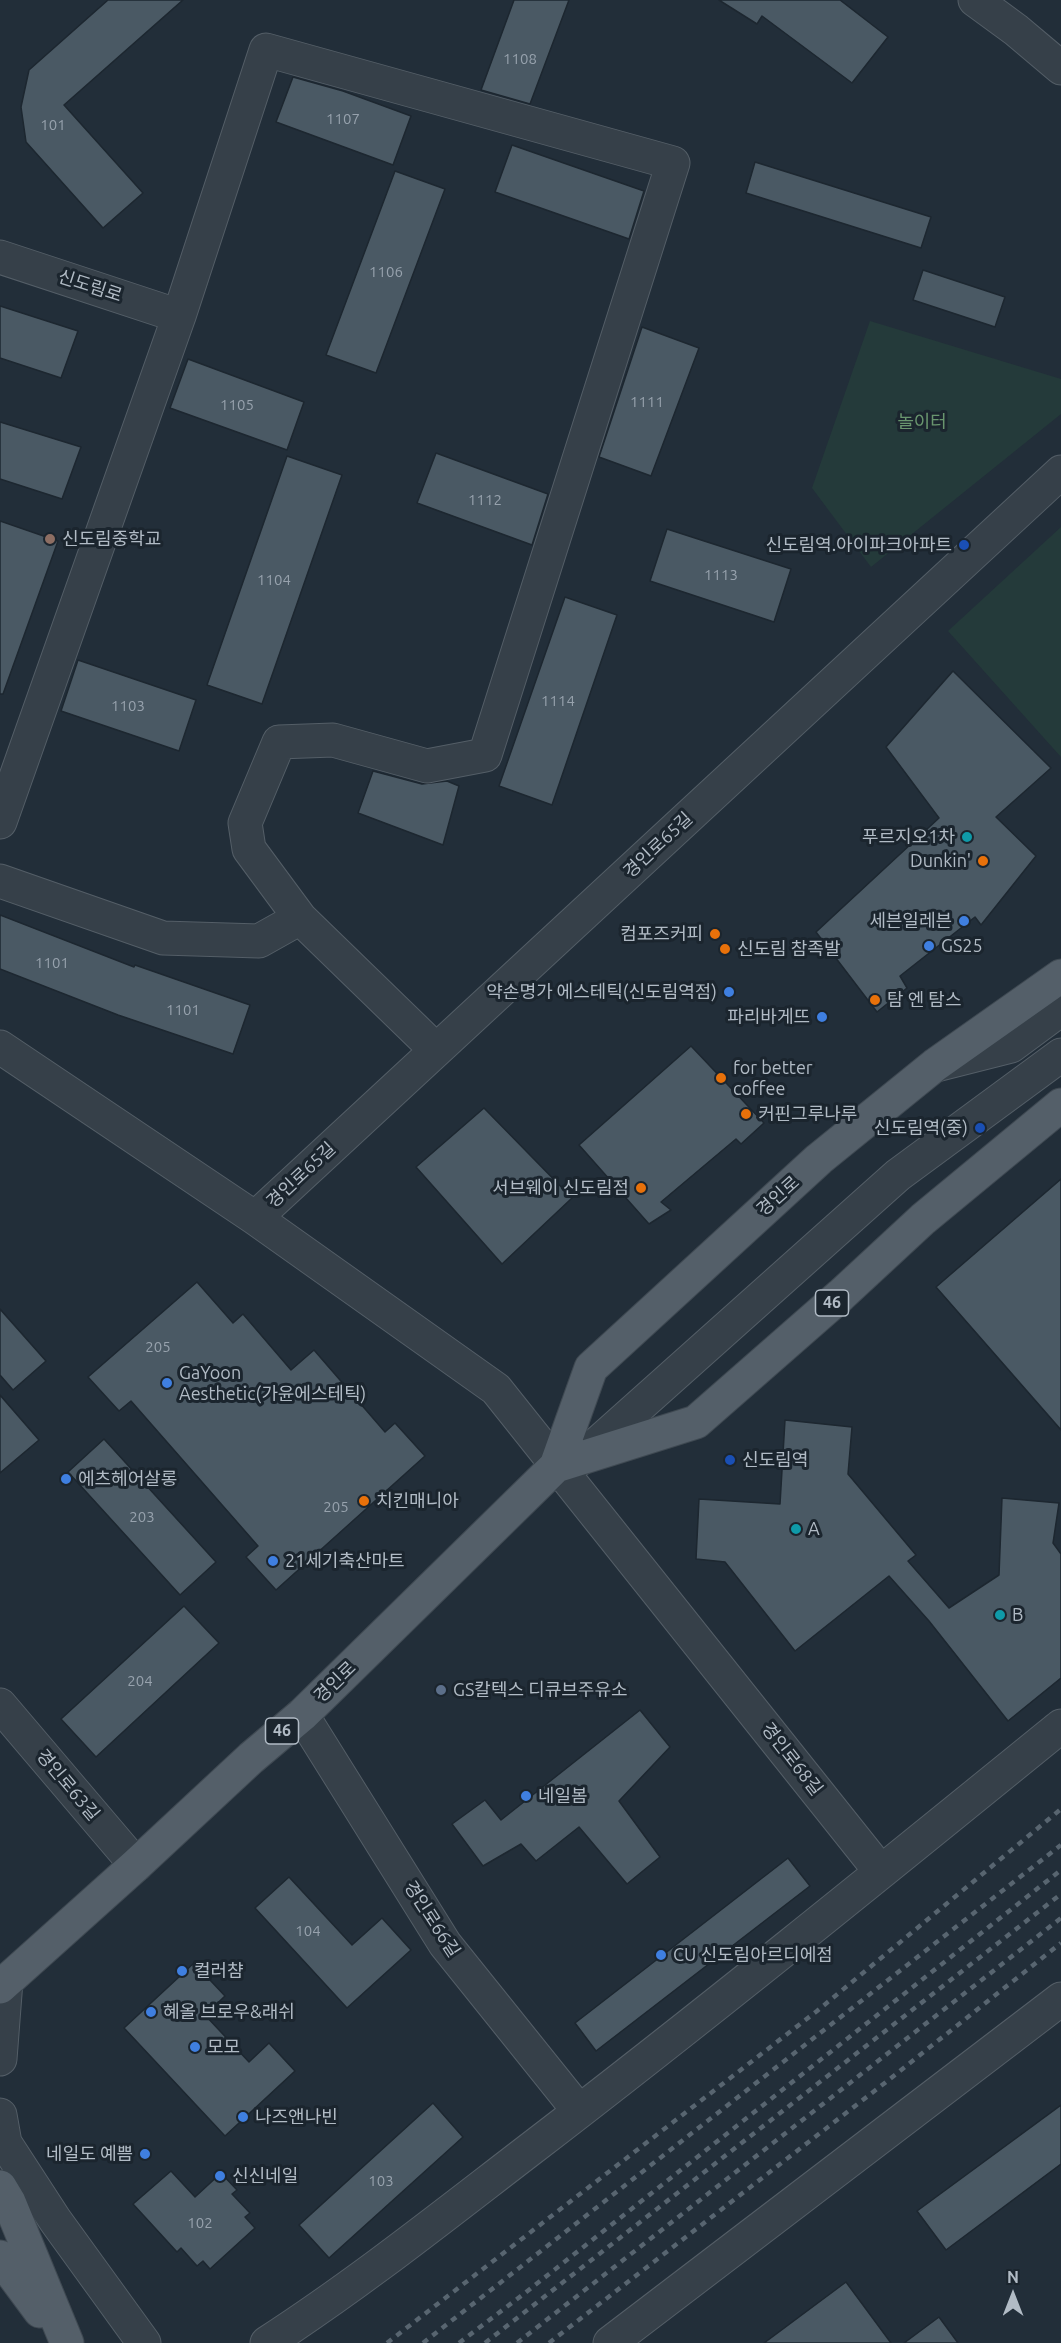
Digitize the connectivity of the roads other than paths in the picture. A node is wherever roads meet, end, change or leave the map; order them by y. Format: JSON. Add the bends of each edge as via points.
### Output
{"nodes":[{"id":1,"x":975,"y":0,"type":"edge"},
{"id":2,"x":1061,"y":68,"type":"edge"},
{"id":3,"x":0,"y":257,"type":"edge"},
{"id":4,"x":179,"y":316,"type":"junction"},
{"id":5,"x":1061,"y":472,"type":"edge"},
{"id":6,"x":0,"y":822,"type":"edge"},
{"id":7,"x":0,"y":881,"type":"edge"},
{"id":8,"x":300,"y":918,"type":"junction"},
{"id":9,"x":1061,"y":976,"type":"edge"},
{"id":10,"x":1061,"y":1009,"type":"edge"},
{"id":11,"x":0,"y":1047,"type":"edge"},
{"id":12,"x":436,"y":1050,"type":"junction"},
{"id":13,"x":1061,"y":1055,"type":"edge"},
{"id":14,"x":935,"y":1065,"type":"junction"},
{"id":15,"x":1061,"y":1105,"type":"edge"},
{"id":16,"x":255,"y":1218,"type":"junction"},
{"id":17,"x":568,"y":1462,"type":"junction"},
{"id":18,"x":0,"y":1705,"type":"edge"},
{"id":19,"x":302,"y":1714,"type":"junction"},
{"id":20,"x":1061,"y":1726,"type":"edge"},
{"id":21,"x":136,"y":1865,"type":"junction"},
{"id":22,"x":881,"y":1872,"type":"junction"},
{"id":23,"x":2,"y":1976,"type":"edge"},
{"id":24,"x":1061,"y":1999,"type":"edge"},
{"id":25,"x":0,"y":2059,"type":"edge"},
{"id":26,"x":579,"y":2111,"type":"junction"},
{"id":27,"x":0,"y":2115,"type":"edge"},
{"id":28,"x":0,"y":2187,"type":"edge"},
{"id":29,"x":0,"y":2257,"type":"edge"},
{"id":30,"x":0,"y":2283,"type":"edge"},
{"id":31,"x":64,"y":2343,"type":"edge"},
{"id":32,"x":144,"y":2343,"type":"edge"},
{"id":33,"x":267,"y":2343,"type":"edge"},
{"id":34,"x":610,"y":2343,"type":"edge"}],
"edges":[{"from":1,"to":2,"type":"street"},
{"from":3,"to":4,"type":"street","name":"신도림로"},
{"from":4,"to":6,"type":"street"},
{"from":4,"to":8,"type":"street","via":[[266,50],[673,163],[485,755],[427,766],[333,740],[279,742],[245,823],[249,849]]},
{"from":5,"to":12,"type":"street","name":"경인로65길"},
{"from":7,"to":8,"type":"street","via":[[163,938],[259,941]]},
{"from":8,"to":12,"type":"street"},
{"from":9,"to":14,"type":"main road","name":"경인로","number":"46"},
{"from":10,"to":14,"type":"street","via":[[1011,1046]]},
{"from":11,"to":16,"type":"street","name":"경인로65길"},
{"from":12,"to":16,"type":"street","name":"경인로65길"},
{"from":13,"to":17,"type":"street","via":[[898,1175]]},
{"from":14,"to":17,"type":"main road","name":"경인로","number":"46","via":[[819,1159],[591,1368]]},
{"from":15,"to":17,"type":"main road","name":"경인로","number":"46","via":[[923,1219],[696,1422]]},
{"from":16,"to":17,"type":"street","name":"경인로65길","via":[[496,1389]]},
{"from":17,"to":19,"type":"main road","name":"경인로","number":"46"},
{"from":17,"to":22,"type":"street","name":"경인로68길","via":[[624,1547]]},
{"from":18,"to":21,"type":"street","name":"경인로63길"},
{"from":19,"to":21,"type":"main road","name":"경인로","number":"46"},
{"from":19,"to":26,"type":"street","name":"경인로66길","via":[[445,1944]]},
{"from":20,"to":22,"type":"street"},
{"from":21,"to":23,"type":"main road","name":"경인로","number":"46","via":[[34,1958]]},
{"from":22,"to":26,"type":"street"},
{"from":23,"to":25,"type":"street"},
{"from":24,"to":34,"type":"street"},
{"from":26,"to":33,"type":"street","via":[[330,2302]]},
{"from":27,"to":32,"type":"street","via":[[5,2143]]},
{"from":28,"to":31,"type":"main road"},
{"from":29,"to":31,"type":"main road"},
{"from":30,"to":31,"type":"main road"}]}
